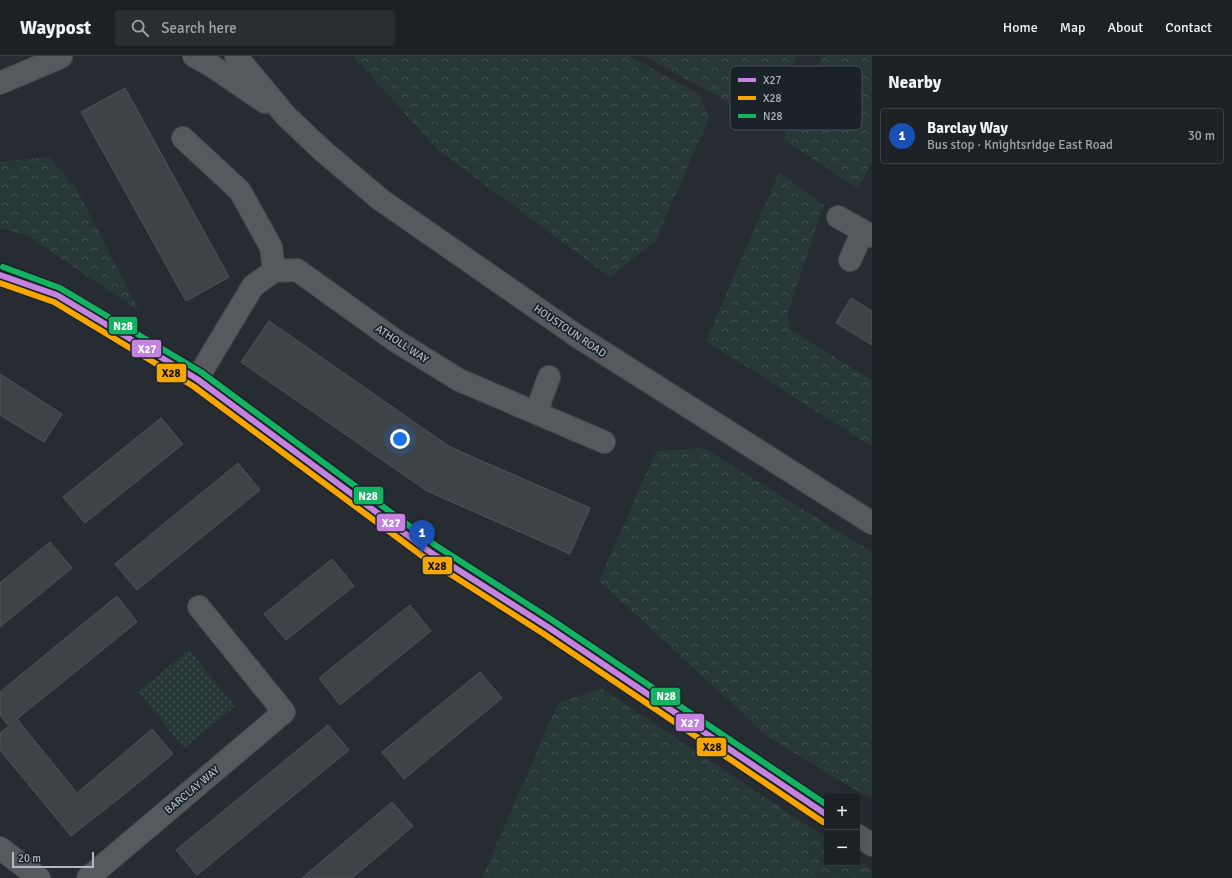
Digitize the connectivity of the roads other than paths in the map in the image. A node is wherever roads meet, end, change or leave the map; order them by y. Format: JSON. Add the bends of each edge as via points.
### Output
{"nodes":[{"id":1,"x":60,"y":56,"type":"edge"},
{"id":2,"x":194,"y":56,"type":"edge"},
{"id":3,"x":236,"y":56,"type":"edge"},
{"id":4,"x":0,"y":83,"type":"edge"},
{"id":5,"x":286,"y":116,"type":"junction"},
{"id":6,"x":183,"y":138,"type":"dead end"},
{"id":7,"x":838,"y":217,"type":"dead end"},
{"id":8,"x":867,"y":234,"type":"edge"},
{"id":9,"x":850,"y":260,"type":"dead end"},
{"id":10,"x":274,"y":271,"type":"junction"},
{"id":11,"x":0,"y":275,"type":"edge"},
{"id":12,"x":549,"y":377,"type":"dead end"},
{"id":13,"x":197,"y":379,"type":"junction"},
{"id":14,"x":536,"y":413,"type":"junction"},
{"id":15,"x":604,"y":442,"type":"dead end"},
{"id":16,"x":872,"y":523,"type":"edge"},
{"id":17,"x":199,"y":607,"type":"dead end"},
{"id":18,"x":824,"y":813,"type":"edge"},
{"id":19,"x":860,"y":837,"type":"edge"},
{"id":20,"x":872,"y":845,"type":"edge"},
{"id":21,"x":0,"y":848,"type":"edge"},
{"id":22,"x":39,"y":878,"type":"edge"},
{"id":23,"x":88,"y":878,"type":"edge"}],
"edges":[{"from":1,"to":4,"type":"street"},
{"from":2,"to":5,"type":"street","name":"HOUSTOUN ROAD"},
{"from":3,"to":5,"type":"street","name":"HOUSTOUN ROAD"},
{"from":5,"to":16,"type":"street","name":"HOUSTOUN ROAD","via":[[381,200],[497,281],[577,336]]},
{"from":6,"to":10,"type":"street","via":[[240,191],[271,247]]},
{"from":7,"to":8,"type":"street"},
{"from":8,"to":9,"type":"street"},
{"from":10,"to":13,"type":"street","via":[[253,286]]},
{"from":10,"to":14,"type":"street","name":"ATHOLL WAY","via":[[297,270],[396,341],[459,380]]},
{"from":11,"to":13,"type":"street","via":[[57,295]]},
{"from":12,"to":14,"type":"street"},
{"from":13,"to":18,"type":"street","via":[[430,552],[548,626]]},
{"from":14,"to":15,"type":"street","name":"ATHOLL WAY"},
{"from":17,"to":23,"type":"street","name":"BARCLAY WAY","via":[[284,712]]},
{"from":19,"to":20,"type":"street"},
{"from":21,"to":22,"type":"street"}]}
